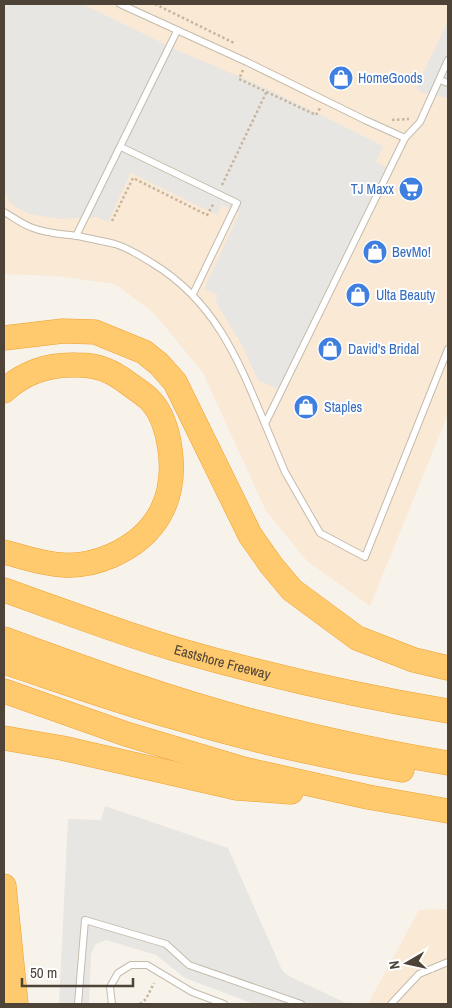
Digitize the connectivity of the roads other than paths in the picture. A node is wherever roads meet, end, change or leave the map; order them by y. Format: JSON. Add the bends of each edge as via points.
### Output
{"nodes":[{"id":1,"x":120,"y":4,"type":"edge"},
{"id":2,"x":178,"y":31,"type":"junction"},
{"id":3,"x":448,"y":60,"type":"edge"},
{"id":4,"x":440,"y":80,"type":"junction"},
{"id":5,"x":448,"y":83,"type":"edge"},
{"id":6,"x":405,"y":138,"type":"junction"},
{"id":7,"x":121,"y":147,"type":"junction"},
{"id":8,"x":4,"y":212,"type":"edge"},
{"id":9,"x":76,"y":236,"type":"junction"},
{"id":10,"x":192,"y":294,"type":"junction"},
{"id":11,"x":4,"y":338,"type":"edge"},
{"id":12,"x":448,"y":349,"type":"edge"},
{"id":13,"x":4,"y":391,"type":"edge"},
{"id":14,"x":265,"y":424,"type":"junction"},
{"id":15,"x":4,"y":552,"type":"edge"},
{"id":16,"x":4,"y":590,"type":"edge"},
{"id":17,"x":4,"y":639,"type":"edge"},
{"id":18,"x":4,"y":662,"type":"edge"},
{"id":19,"x":448,"y":668,"type":"edge"},
{"id":20,"x":117,"y":690,"type":"junction"},
{"id":21,"x":4,"y":691,"type":"edge"},
{"id":22,"x":448,"y":711,"type":"edge"},
{"id":23,"x":4,"y":738,"type":"edge"},
{"id":24,"x":448,"y":763,"type":"edge"},
{"id":25,"x":448,"y":779,"type":"edge"},
{"id":26,"x":368,"y":797,"type":"junction"},
{"id":27,"x":448,"y":811,"type":"edge"},
{"id":28,"x":4,"y":886,"type":"edge"},
{"id":29,"x":448,"y":962,"type":"edge"},
{"id":30,"x":16,"y":1004,"type":"edge"},
{"id":31,"x":78,"y":1004,"type":"edge"},
{"id":32,"x":112,"y":1004,"type":"edge"},
{"id":33,"x":224,"y":1004,"type":"edge"},
{"id":34,"x":301,"y":1004,"type":"edge"},
{"id":35,"x":391,"y":1004,"type":"edge"}],
"edges":[{"from":1,"to":2,"type":"lane"},
{"from":2,"to":6,"type":"lane"},
{"from":2,"to":7,"type":"lane"},
{"from":3,"to":4,"type":"lane"},
{"from":4,"to":5,"type":"lane"},
{"from":4,"to":6,"type":"lane","via":[[420,122]]},
{"from":6,"to":14,"type":"lane"},
{"from":7,"to":9,"type":"lane"},
{"from":7,"to":10,"type":"lane","via":[[237,203]]},
{"from":8,"to":9,"type":"lane","via":[[32,228]]},
{"from":9,"to":10,"type":"lane","via":[[117,245],[142,256]]},
{"from":10,"to":14,"type":"lane","via":[[221,329]]},
{"from":11,"to":19,"type":"highway","via":[[63,330],[95,332],[144,352],[175,382],[250,535],[292,590],[357,638],[414,660]]},
{"from":12,"to":14,"type":"lane","via":[[365,557],[320,533],[284,472]]},
{"from":13,"to":15,"type":"highway","via":[[34,371],[64,364],[93,365],[117,375],[152,401],[169,439],[173,474],[164,509],[142,537],[127,549],[88,563],[65,565]]},
{"from":16,"to":22,"type":"highway","name":"Eastshore Freeway","via":[[174,649],[276,677]]},
{"from":17,"to":20,"type":"highway"},
{"from":18,"to":20,"type":"highway"},
{"from":20,"to":24,"type":"highway","via":[[336,741]]},
{"from":20,"to":25,"type":"highway","via":[[248,738],[337,759]]},
{"from":21,"to":26,"type":"highway","via":[[126,734],[243,769]]},
{"from":23,"to":26,"type":"highway","via":[[237,788]]},
{"from":26,"to":27,"type":"highway"},
{"from":28,"to":30,"type":"highway"},
{"from":29,"to":35,"type":"lane","via":[[419,974]]},
{"from":31,"to":34,"type":"lane","via":[[86,920],[166,944],[189,965]]},
{"from":32,"to":33,"type":"lane","via":[[110,987],[118,973],[131,965],[147,965],[192,992]]}]}
